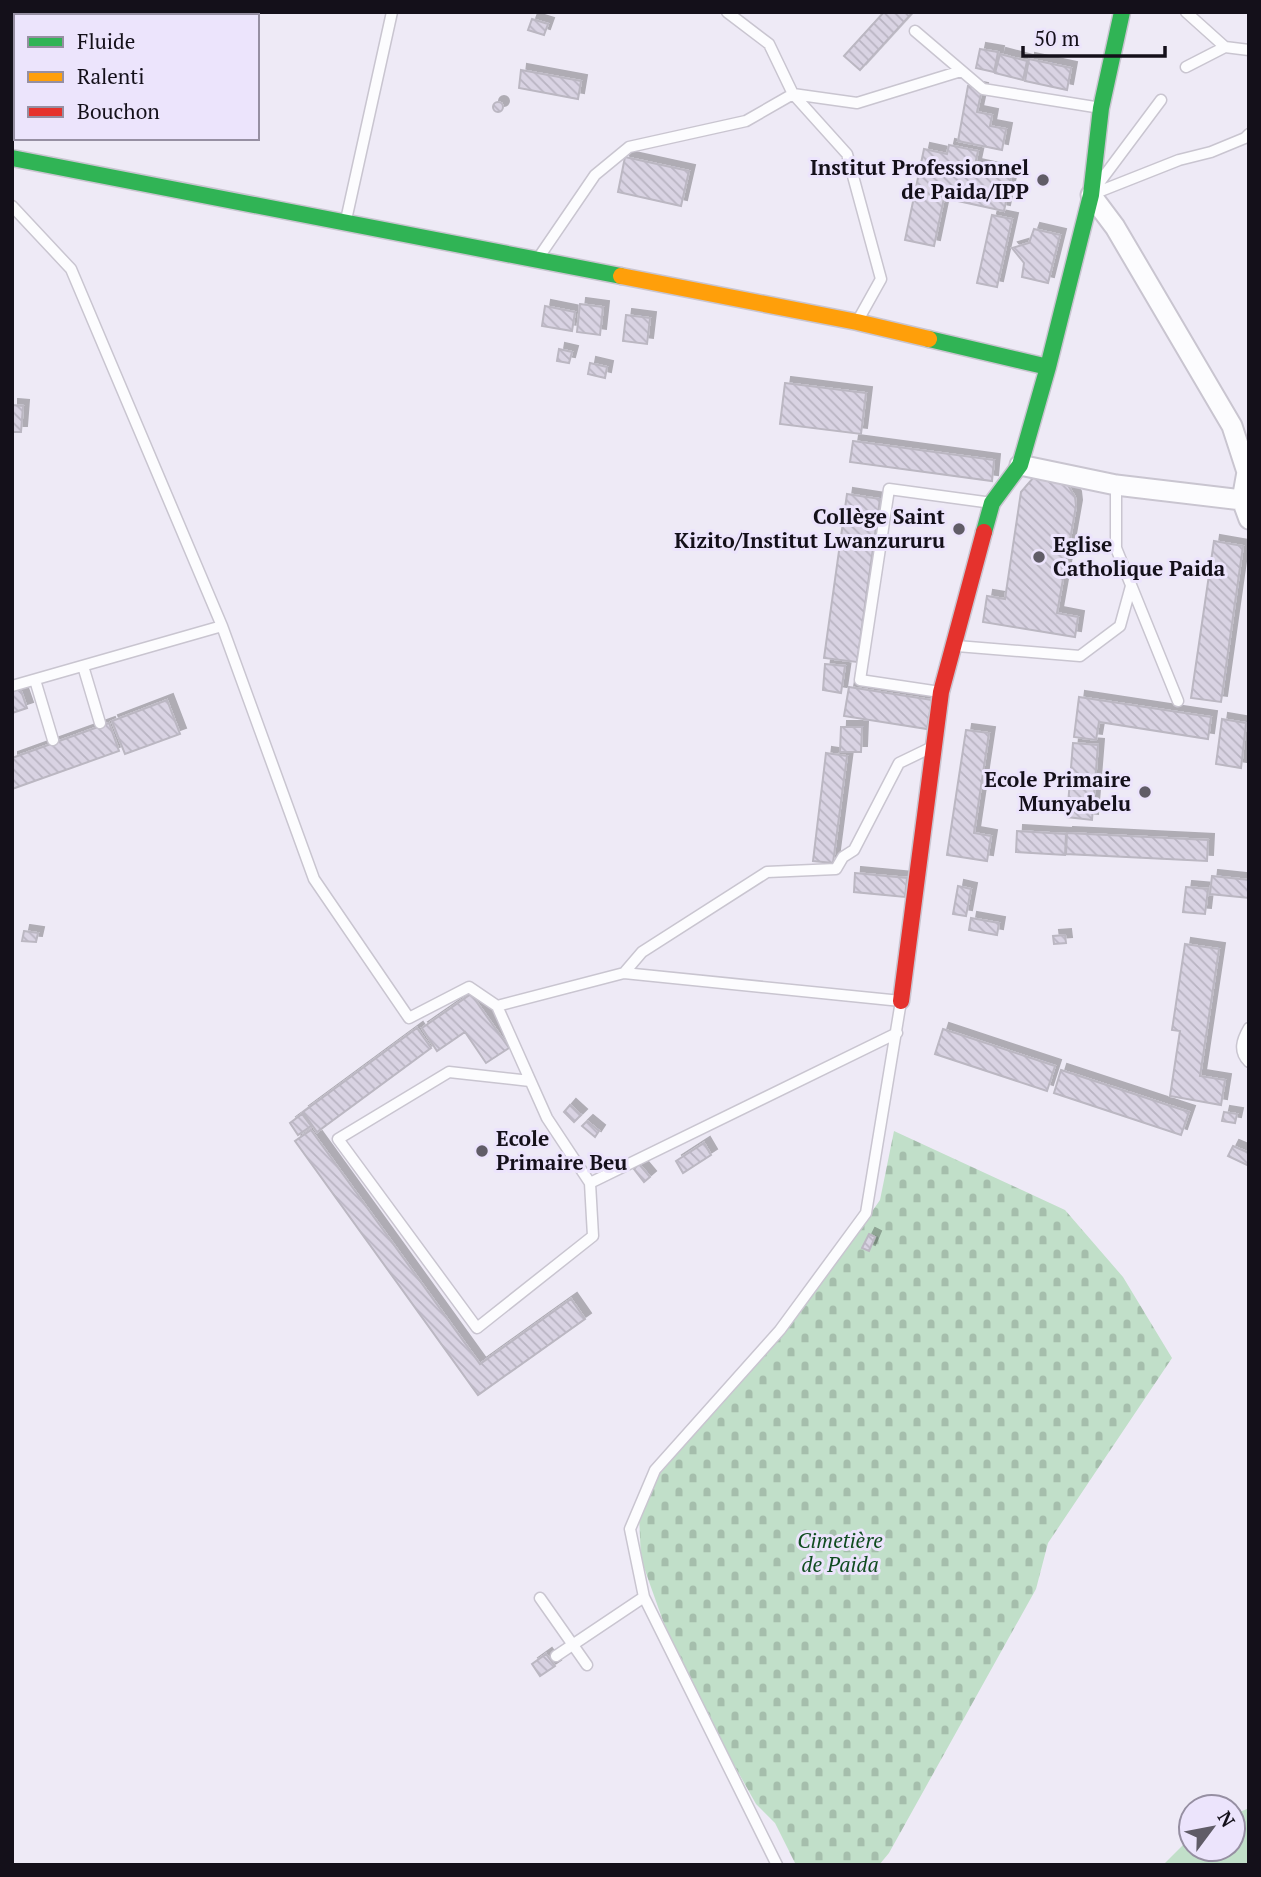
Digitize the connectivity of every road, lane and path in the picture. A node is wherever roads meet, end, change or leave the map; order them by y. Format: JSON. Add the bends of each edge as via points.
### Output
{"nodes":[{"id":1,"x":392,"y":12,"type":"edge"},
{"id":2,"x":727,"y":12,"type":"edge"},
{"id":3,"x":1122,"y":12,"type":"edge"},
{"id":4,"x":1186,"y":12,"type":"edge"},
{"id":5,"x":915,"y":31,"type":"dead end"},
{"id":6,"x":1225,"y":47,"type":"junction"},
{"id":7,"x":1249,"y":50,"type":"edge"},
{"id":8,"x":1186,"y":67,"type":"dead end"},
{"id":9,"x":961,"y":71,"type":"junction"},
{"id":10,"x":793,"y":94,"type":"junction"},
{"id":11,"x":1161,"y":100,"type":"dead end"},
{"id":12,"x":1101,"y":108,"type":"junction"},
{"id":13,"x":1248,"y":137,"type":"edge"},
{"id":14,"x":12,"y":158,"type":"edge"},
{"id":15,"x":1091,"y":195,"type":"junction"},
{"id":16,"x":12,"y":206,"type":"edge"},
{"id":17,"x":346,"y":223,"type":"junction"},
{"id":18,"x":537,"y":260,"type":"junction"},
{"id":19,"x":857,"y":322,"type":"junction"},
{"id":20,"x":1048,"y":367,"type":"junction"},
{"id":21,"x":1020,"y":465,"type":"junction"},
{"id":22,"x":1115,"y":485,"type":"junction"},
{"id":23,"x":992,"y":503,"type":"junction"},
{"id":24,"x":1245,"y":509,"type":"edge"},
{"id":25,"x":1131,"y":586,"type":"junction"},
{"id":26,"x":222,"y":626,"type":"junction"},
{"id":27,"x":953,"y":646,"type":"junction"},
{"id":28,"x":83,"y":666,"type":"junction"},
{"id":29,"x":35,"y":680,"type":"junction"},
{"id":30,"x":12,"y":686,"type":"edge"},
{"id":31,"x":941,"y":692,"type":"junction"},
{"id":32,"x":1178,"y":701,"type":"dead end"},
{"id":33,"x":100,"y":723,"type":"dead end"},
{"id":34,"x":53,"y":740,"type":"dead end"},
{"id":35,"x":932,"y":748,"type":"junction"},
{"id":36,"x":624,"y":973,"type":"junction"},
{"id":37,"x":901,"y":1001,"type":"junction"},
{"id":38,"x":497,"y":1006,"type":"junction"},
{"id":39,"x":1249,"y":1028,"type":"edge"},
{"id":40,"x":897,"y":1033,"type":"junction"},
{"id":41,"x":1249,"y":1062,"type":"edge"},
{"id":42,"x":530,"y":1081,"type":"junction"},
{"id":43,"x":590,"y":1183,"type":"junction"},
{"id":44,"x":643,"y":1597,"type":"junction"},
{"id":45,"x":540,"y":1598,"type":"dead end"},
{"id":46,"x":572,"y":1645,"type":"junction"},
{"id":47,"x":556,"y":1656,"type":"dead end"},
{"id":48,"x":587,"y":1665,"type":"dead end"},
{"id":49,"x":778,"y":1865,"type":"edge"}],
"edges":[{"from":1,"to":17,"type":"lane"},
{"from":2,"to":10,"type":"lane","via":[[769,44]]},
{"from":3,"to":12,"type":"street"},
{"from":4,"to":6,"type":"lane"},
{"from":5,"to":9,"type":"lane"},
{"from":6,"to":7,"type":"lane"},
{"from":6,"to":8,"type":"lane"},
{"from":9,"to":10,"type":"lane","via":[[857,103]]},
{"from":9,"to":12,"type":"lane","via":[[983,89]]},
{"from":10,"to":18,"type":"lane","via":[[746,121],[629,147],[595,175]]},
{"from":10,"to":19,"type":"lane","via":[[847,154],[881,279]]},
{"from":11,"to":15,"type":"lane"},
{"from":12,"to":15,"type":"street"},
{"from":13,"to":15,"type":"lane"},
{"from":14,"to":17,"type":"street"},
{"from":15,"to":20,"type":"street"},
{"from":15,"to":24,"type":"street","via":[[1115,227],[1232,426],[1247,472]]},
{"from":16,"to":26,"type":"lane","via":[[71,269]]},
{"from":17,"to":18,"type":"street"},
{"from":18,"to":19,"type":"street"},
{"from":19,"to":20,"type":"street"},
{"from":20,"to":21,"type":"street"},
{"from":21,"to":22,"type":"street"},
{"from":21,"to":23,"type":"street"},
{"from":22,"to":24,"type":"street"},
{"from":22,"to":25,"type":"lane","via":[[1116,548]]},
{"from":23,"to":27,"type":"street"},
{"from":23,"to":31,"type":"lane","via":[[889,489],[860,680]]},
{"from":25,"to":27,"type":"lane","via":[[1119,626],[1080,656]]},
{"from":25,"to":32,"type":"lane"},
{"from":26,"to":28,"type":"lane"},
{"from":26,"to":38,"type":"lane","via":[[314,879],[409,1018],[469,987]]},
{"from":27,"to":31,"type":"street"},
{"from":28,"to":29,"type":"lane"},
{"from":28,"to":33,"type":"lane"},
{"from":29,"to":30,"type":"lane"},
{"from":29,"to":34,"type":"lane"},
{"from":31,"to":35,"type":"street"},
{"from":35,"to":36,"type":"lane","via":[[899,763],[854,850],[836,869],[767,872],[642,952]]},
{"from":35,"to":37,"type":"street"},
{"from":36,"to":37,"type":"lane"},
{"from":36,"to":38,"type":"lane"},
{"from":37,"to":40,"type":"lane"},
{"from":38,"to":42,"type":"lane"},
{"from":39,"to":41,"type":"lane","via":[[1242,1041],[1243,1056]]},
{"from":40,"to":43,"type":"lane"},
{"from":40,"to":44,"type":"lane","via":[[866,1213],[780,1330],[654,1470],[630,1529]]},
{"from":42,"to":43,"type":"lane","via":[[547,1118]]},
{"from":42,"to":43,"type":"lane","via":[[449,1072],[338,1139],[477,1328],[593,1236]]},
{"from":44,"to":46,"type":"lane"},
{"from":44,"to":49,"type":"lane"},
{"from":45,"to":46,"type":"lane"},
{"from":46,"to":47,"type":"lane"},
{"from":46,"to":48,"type":"lane"}]}
